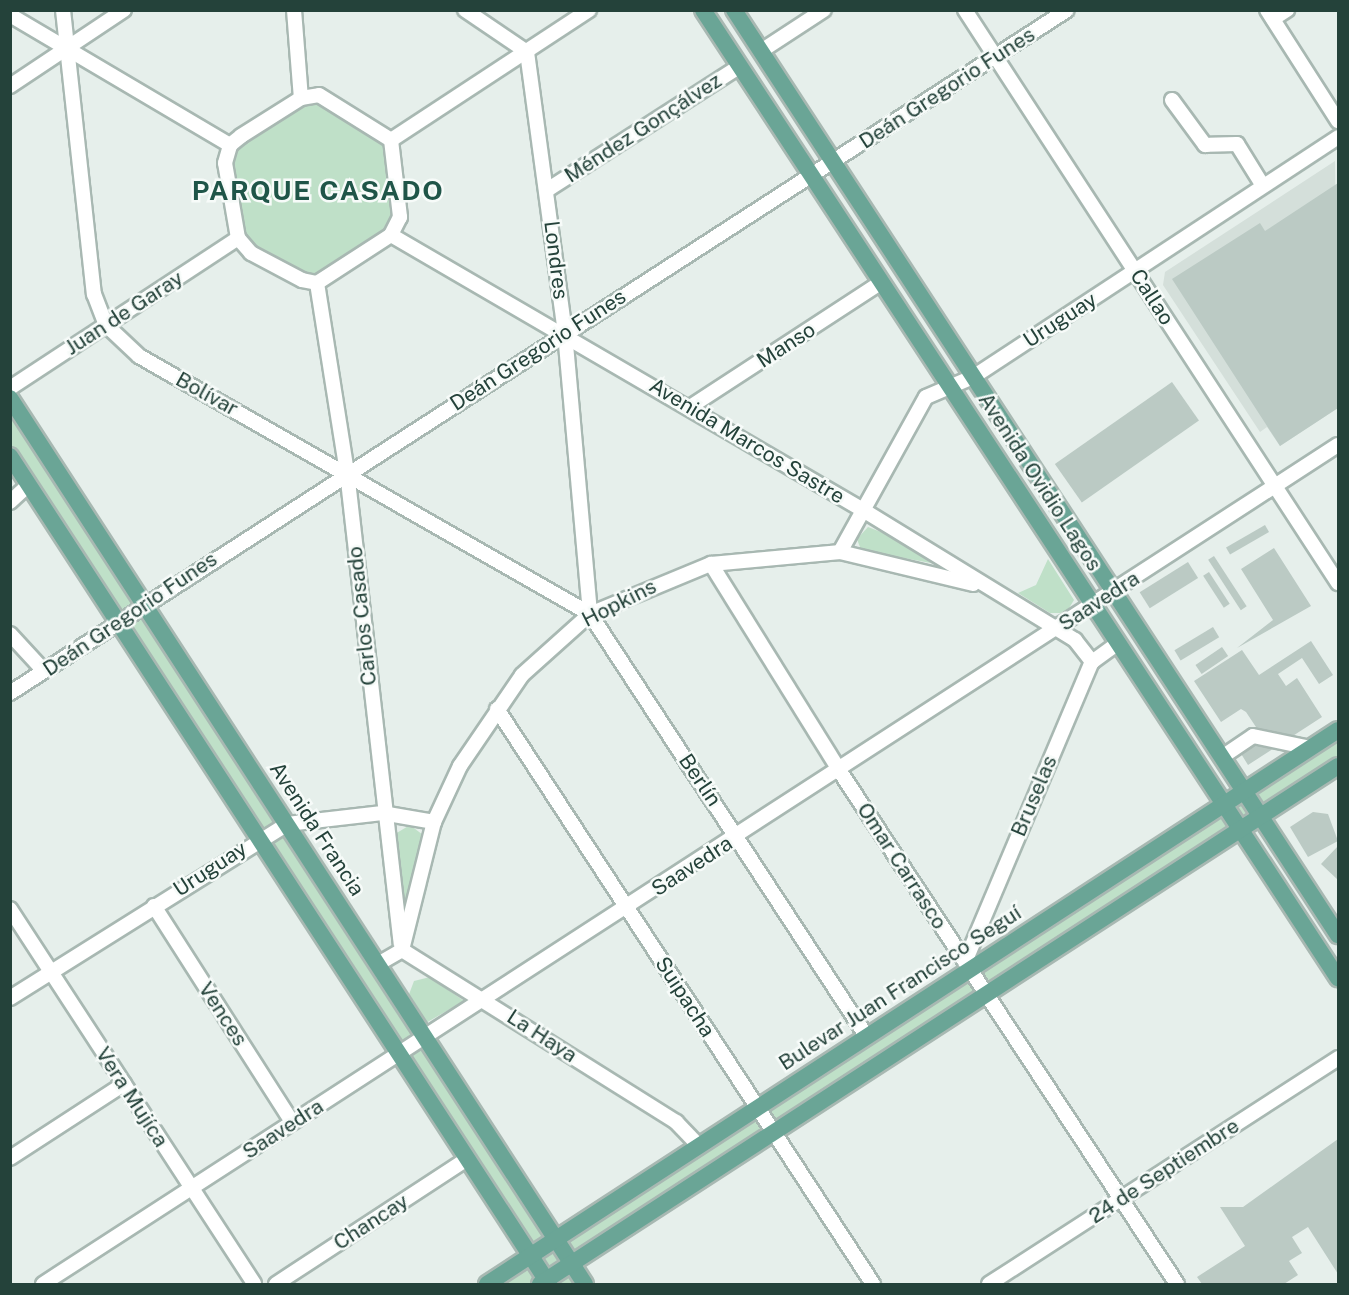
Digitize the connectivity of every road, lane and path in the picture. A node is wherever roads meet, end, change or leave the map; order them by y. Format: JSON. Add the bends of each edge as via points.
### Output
{"nodes":[{"id":1,"x":63,"y":10,"type":"edge"},
{"id":2,"x":124,"y":10,"type":"edge"},
{"id":3,"x":294,"y":10,"type":"edge"},
{"id":4,"x":465,"y":10,"type":"edge"},
{"id":5,"x":589,"y":10,"type":"edge"},
{"id":6,"x":703,"y":10,"type":"edge"},
{"id":7,"x":734,"y":10,"type":"edge"},
{"id":8,"x":824,"y":10,"type":"edge"},
{"id":9,"x":965,"y":10,"type":"edge"},
{"id":10,"x":1067,"y":10,"type":"edge"},
{"id":11,"x":1287,"y":10,"type":"edge"},
{"id":12,"x":10,"y":15,"type":"edge"},
{"id":13,"x":1270,"y":15,"type":"edge"},
{"id":14,"x":67,"y":49,"type":"junction"},
{"id":15,"x":761,"y":51,"type":"junction"},
{"id":16,"x":527,"y":52,"type":"junction"},
{"id":17,"x":996,"y":57,"type":"junction"},
{"id":18,"x":740,"y":66,"type":"junction"},
{"id":19,"x":10,"y":86,"type":"edge"},
{"id":20,"x":301,"y":98,"type":"junction"},
{"id":21,"x":1172,"y":100,"type":"dead end"},
{"id":22,"x":1338,"y":121,"type":"edge"},
{"id":23,"x":1338,"y":138,"type":"edge"},
{"id":24,"x":391,"y":140,"type":"junction"},
{"id":25,"x":230,"y":145,"type":"junction"},
{"id":26,"x":832,"y":162,"type":"junction"},
{"id":27,"x":811,"y":175,"type":"junction"},
{"id":28,"x":1263,"y":186,"type":"junction"},
{"id":29,"x":548,"y":190,"type":"junction"},
{"id":30,"x":391,"y":236,"type":"junction"},
{"id":31,"x":238,"y":238,"type":"junction"},
{"id":32,"x":1135,"y":271,"type":"junction"},
{"id":33,"x":882,"y":282,"type":"junction"},
{"id":34,"x":317,"y":283,"type":"junction"},
{"id":35,"x":106,"y":325,"type":"junction"},
{"id":36,"x":565,"y":333,"type":"junction"},
{"id":37,"x":973,"y":377,"type":"junction"},
{"id":38,"x":951,"y":387,"type":"junction"},
{"id":39,"x":10,"y":388,"type":"edge"},
{"id":40,"x":10,"y":398,"type":"edge"},
{"id":41,"x":690,"y":407,"type":"junction"},
{"id":42,"x":1338,"y":445,"type":"edge"},
{"id":43,"x":10,"y":456,"type":"edge"},
{"id":44,"x":347,"y":472,"type":"junction"},
{"id":45,"x":29,"y":484,"type":"junction"},
{"id":46,"x":1275,"y":486,"type":"junction"},
{"id":47,"x":10,"y":502,"type":"edge"},
{"id":48,"x":863,"y":510,"type":"junction"},
{"id":49,"x":840,"y":552,"type":"junction"},
{"id":50,"x":711,"y":564,"type":"junction"},
{"id":51,"x":1338,"y":583,"type":"edge"},
{"id":52,"x":996,"y":592,"type":"junction"},
{"id":53,"x":1113,"y":592,"type":"junction"},
{"id":54,"x":144,"y":603,"type":"junction"},
{"id":55,"x":1093,"y":604,"type":"junction"},
{"id":56,"x":590,"y":614,"type":"junction"},
{"id":57,"x":119,"y":623,"type":"junction"},
{"id":58,"x":1056,"y":629,"type":"junction"},
{"id":59,"x":10,"y":634,"type":"edge"},
{"id":60,"x":1119,"y":643,"type":"junction"},
{"id":61,"x":1092,"y":662,"type":"junction"},
{"id":62,"x":44,"y":671,"type":"junction"},
{"id":63,"x":10,"y":693,"type":"edge"},
{"id":64,"x":497,"y":709,"type":"junction"},
{"id":65,"x":1338,"y":730,"type":"edge"},
{"id":66,"x":1310,"y":748,"type":"junction"},
{"id":67,"x":1222,"y":757,"type":"junction"},
{"id":68,"x":1338,"y":766,"type":"edge"},
{"id":69,"x":839,"y":771,"type":"junction"},
{"id":70,"x":1244,"y":791,"type":"junction"},
{"id":71,"x":1224,"y":804,"type":"junction"},
{"id":72,"x":382,"y":813,"type":"junction"},
{"id":73,"x":1260,"y":817,"type":"junction"},
{"id":74,"x":435,"y":822,"type":"junction"},
{"id":75,"x":287,"y":824,"type":"junction"},
{"id":76,"x":1241,"y":830,"type":"junction"},
{"id":77,"x":738,"y":836,"type":"junction"},
{"id":78,"x":258,"y":838,"type":"junction"},
{"id":79,"x":154,"y":906,"type":"junction"},
{"id":80,"x":627,"y":908,"type":"junction"},
{"id":81,"x":10,"y":909,"type":"edge"},
{"id":82,"x":1338,"y":935,"type":"edge"},
{"id":83,"x":402,"y":950,"type":"junction"},
{"id":84,"x":378,"y":964,"type":"junction"},
{"id":85,"x":967,"y":966,"type":"junction"},
{"id":86,"x":51,"y":972,"type":"junction"},
{"id":87,"x":1338,"y":978,"type":"edge"},
{"id":88,"x":987,"y":995,"type":"junction"},
{"id":89,"x":10,"y":998,"type":"edge"},
{"id":90,"x":487,"y":1000,"type":"junction"},
{"id":91,"x":867,"y":1037,"type":"junction"},
{"id":92,"x":426,"y":1040,"type":"junction"},
{"id":93,"x":398,"y":1055,"type":"junction"},
{"id":94,"x":1338,"y":1058,"type":"edge"},
{"id":95,"x":124,"y":1084,"type":"junction"},
{"id":96,"x":758,"y":1108,"type":"junction"},
{"id":97,"x":292,"y":1122,"type":"junction"},
{"id":98,"x":774,"y":1133,"type":"junction"},
{"id":99,"x":699,"y":1146,"type":"junction"},
{"id":100,"x":10,"y":1158,"type":"edge"},
{"id":101,"x":467,"y":1159,"type":"junction"},
{"id":102,"x":192,"y":1189,"type":"junction"},
{"id":103,"x":1121,"y":1199,"type":"junction"},
{"id":104,"x":556,"y":1240,"type":"junction"},
{"id":105,"x":530,"y":1256,"type":"junction"},
{"id":106,"x":572,"y":1264,"type":"junction"},
{"id":107,"x":545,"y":1283,"type":"edge"},
{"id":108,"x":44,"y":1284,"type":"edge"},
{"id":109,"x":254,"y":1284,"type":"edge"},
{"id":110,"x":276,"y":1284,"type":"edge"},
{"id":111,"x":487,"y":1284,"type":"edge"},
{"id":112,"x":585,"y":1284,"type":"edge"},
{"id":113,"x":873,"y":1284,"type":"edge"},
{"id":114,"x":989,"y":1284,"type":"edge"},
{"id":115,"x":1177,"y":1284,"type":"edge"}],
"edges":[{"from":1,"to":14,"type":"street","name":"Bolívar"},
{"from":2,"to":14,"type":"street"},
{"from":3,"to":20,"type":"street"},
{"from":4,"to":16,"type":"street"},
{"from":5,"to":16,"type":"street"},
{"from":6,"to":18,"type":"main road","name":"Avenida Ovidio Lagos"},
{"from":7,"to":15,"type":"main road","name":"Avenida Ovidio Lagos"},
{"from":8,"to":15,"type":"street"},
{"from":9,"to":17,"type":"street","name":"Callao"},
{"from":10,"to":17,"type":"street","name":"Deán Gregorio Funes"},
{"from":11,"to":13,"type":"street"},
{"from":12,"to":14,"type":"street"},
{"from":13,"to":22,"type":"street"},
{"from":14,"to":19,"type":"street"},
{"from":14,"to":25,"type":"street"},
{"from":14,"to":35,"type":"street","name":"Bolívar","via":[[94,294]]},
{"from":15,"to":26,"type":"main road","name":"Avenida Ovidio Lagos"},
{"from":16,"to":24,"type":"street"},
{"from":16,"to":29,"type":"street","name":"Londres"},
{"from":17,"to":26,"type":"street","name":"Deán Gregorio Funes"},
{"from":17,"to":32,"type":"street","name":"Callao"},
{"from":18,"to":27,"type":"main road","name":"Avenida Ovidio Lagos"},
{"from":18,"to":29,"type":"street","name":"Méndez Gonçálvez"},
{"from":20,"to":24,"type":"street","via":[[319,95]]},
{"from":20,"to":25,"type":"street"},
{"from":21,"to":28,"type":"street","via":[[1205,145],[1237,144]]},
{"from":23,"to":28,"type":"street","name":"Uruguay"},
{"from":24,"to":30,"type":"street","via":[[400,218]]},
{"from":25,"to":31,"type":"street","via":[[225,163]]},
{"from":26,"to":27,"type":"street","name":"Deán Gregorio Funes"},
{"from":26,"to":37,"type":"main road","name":"Avenida Ovidio Lagos"},
{"from":27,"to":33,"type":"main road","name":"Avenida Ovidio Lagos"},
{"from":27,"to":36,"type":"street","name":"Deán Gregorio Funes"},
{"from":28,"to":32,"type":"street","name":"Uruguay"},
{"from":29,"to":36,"type":"street","name":"Londres"},
{"from":30,"to":34,"type":"street"},
{"from":30,"to":36,"type":"street","name":"Avenida Marcos Sastre"},
{"from":31,"to":34,"type":"street","via":[[251,253],[302,280]]},
{"from":31,"to":35,"type":"street","name":"Juan de Garay"},
{"from":32,"to":37,"type":"street","name":"Uruguay"},
{"from":32,"to":46,"type":"street","name":"Callao"},
{"from":33,"to":38,"type":"main road","name":"Avenida Ovidio Lagos"},
{"from":33,"to":41,"type":"street","name":"Manso"},
{"from":34,"to":44,"type":"street","name":"Carlos Casado"},
{"from":35,"to":39,"type":"street","name":"Juan de Garay"},
{"from":35,"to":44,"type":"street","name":"Bolívar","via":[[139,356]]},
{"from":36,"to":41,"type":"street","name":"Avenida Marcos Sastre"},
{"from":36,"to":44,"type":"street","name":"Deán Gregorio Funes"},
{"from":36,"to":56,"type":"street","name":"Londres"},
{"from":37,"to":38,"type":"street","name":"Uruguay"},
{"from":37,"to":53,"type":"main road","name":"Avenida Ovidio Lagos"},
{"from":38,"to":48,"type":"street","name":"Uruguay","via":[[926,397]]},
{"from":38,"to":55,"type":"main road","name":"Avenida Ovidio Lagos"},
{"from":40,"to":54,"type":"main road","name":"Avenida Francia"},
{"from":41,"to":48,"type":"street","name":"Avenida Marcos Sastre"},
{"from":42,"to":46,"type":"street","name":"Saavedra"},
{"from":43,"to":45,"type":"main road"},
{"from":44,"to":54,"type":"street","name":"Deán Gregorio Funes"},
{"from":44,"to":56,"type":"street","name":"Bolívar"},
{"from":44,"to":72,"type":"street","name":"Carlos Casado"},
{"from":45,"to":47,"type":"street"},
{"from":45,"to":57,"type":"main road"},
{"from":46,"to":51,"type":"street","name":"Callao"},
{"from":46,"to":53,"type":"street","name":"Saavedra"},
{"from":48,"to":49,"type":"street","name":"Uruguay"},
{"from":48,"to":52,"type":"street","name":"Avenida Marcos Sastre"},
{"from":49,"to":50,"type":"street","name":"Hopkins"},
{"from":49,"to":52,"type":"street","name":"Hopkins","via":[[937,572]]},
{"from":50,"to":56,"type":"street","name":"Hopkins"},
{"from":50,"to":69,"type":"street","name":"Omar Carrasco"},
{"from":52,"to":58,"type":"street","name":"Avenida Marcos Sastre"},
{"from":53,"to":55,"type":"street","name":"Saavedra"},
{"from":53,"to":67,"type":"main road","name":"Avenida Ovidio Lagos"},
{"from":54,"to":57,"type":"street","name":"Deán Gregorio Funes"},
{"from":54,"to":75,"type":"main road","name":"Avenida Francia"},
{"from":55,"to":58,"type":"street","name":"Saavedra"},
{"from":55,"to":60,"type":"main road","name":"Avenida Ovidio Lagos"},
{"from":56,"to":64,"type":"street","name":"Hopkins","via":[[522,675]]},
{"from":56,"to":77,"type":"street","name":"Berlín"},
{"from":57,"to":62,"type":"street","name":"Deán Gregorio Funes"},
{"from":57,"to":78,"type":"main road"},
{"from":58,"to":61,"type":"street","name":"Avenida Marcos Sastre","via":[[1075,640]]},
{"from":58,"to":69,"type":"street","name":"Saavedra"},
{"from":59,"to":62,"type":"street"},
{"from":60,"to":61,"type":"street"},
{"from":60,"to":71,"type":"main road","name":"Avenida Ovidio Lagos"},
{"from":61,"to":85,"type":"street","name":"Bruselas"},
{"from":62,"to":63,"type":"street","name":"Deán Gregorio Funes"},
{"from":64,"to":74,"type":"street","name":"Hopkins","via":[[460,766]]},
{"from":64,"to":80,"type":"street","name":"Suipacha"},
{"from":65,"to":66,"type":"main road","name":"Bulevar Juan Francisco Seguí"},
{"from":66,"to":67,"type":"street","via":[[1252,736]]},
{"from":66,"to":70,"type":"main road","name":"Bulevar Juan Francisco Seguí"},
{"from":67,"to":70,"type":"main road","name":"Avenida Ovidio Lagos"},
{"from":68,"to":73,"type":"main road"},
{"from":69,"to":77,"type":"street","name":"Saavedra"},
{"from":69,"to":85,"type":"street","name":"Omar Carrasco"},
{"from":70,"to":71,"type":"main road","name":"Bulevar Juan Francisco Seguí"},
{"from":70,"to":73,"type":"main road","name":"Avenida Ovidio Lagos"},
{"from":71,"to":76,"type":"main road","name":"Avenida Ovidio Lagos"},
{"from":71,"to":85,"type":"main road","name":"Bulevar Juan Francisco Seguí"},
{"from":72,"to":74,"type":"street","name":"Uruguay"},
{"from":72,"to":75,"type":"street","name":"Uruguay"},
{"from":72,"to":83,"type":"street","name":"Carlos Casado"},
{"from":73,"to":76,"type":"main road"},
{"from":73,"to":82,"type":"main road","name":"Avenida Ovidio Lagos"},
{"from":74,"to":83,"type":"street","name":"Hopkins"},
{"from":75,"to":78,"type":"street","name":"Uruguay"},
{"from":75,"to":84,"type":"main road","name":"Avenida Francia"},
{"from":76,"to":87,"type":"main road","name":"Avenida Ovidio Lagos"},
{"from":76,"to":88,"type":"main road"},
{"from":77,"to":80,"type":"street","name":"Saavedra"},
{"from":77,"to":91,"type":"street","name":"Berlín"},
{"from":78,"to":79,"type":"street","name":"Uruguay"},
{"from":78,"to":93,"type":"main road"},
{"from":79,"to":86,"type":"street","name":"Uruguay"},
{"from":79,"to":97,"type":"street","name":"Vences"},
{"from":80,"to":90,"type":"street","name":"Saavedra"},
{"from":80,"to":96,"type":"street","name":"Suipacha"},
{"from":81,"to":86,"type":"street","name":"Vera Mujíca"},
{"from":83,"to":84,"type":"street"},
{"from":83,"to":90,"type":"street","name":"La Haya"},
{"from":84,"to":92,"type":"main road","name":"Avenida Francia"},
{"from":85,"to":88,"type":"street","name":"Omar Carrasco"},
{"from":85,"to":91,"type":"main road","name":"Bulevar Juan Francisco Seguí"},
{"from":86,"to":89,"type":"street","name":"Uruguay"},
{"from":86,"to":95,"type":"street","name":"Vera Mujíca"},
{"from":88,"to":98,"type":"main road"},
{"from":88,"to":103,"type":"street","name":"Omar Carrasco"},
{"from":90,"to":92,"type":"street","name":"Saavedra"},
{"from":90,"to":99,"type":"street","name":"La Haya","via":[[676,1122]]},
{"from":91,"to":96,"type":"main road","name":"Bulevar Juan Francisco Seguí"},
{"from":92,"to":93,"type":"street","name":"Saavedra"},
{"from":92,"to":104,"type":"main road","name":"Avenida Francia"},
{"from":93,"to":97,"type":"street","name":"Saavedra"},
{"from":93,"to":101,"type":"main road"},
{"from":94,"to":103,"type":"street","name":"24 de Septiembre"},
{"from":95,"to":100,"type":"street"},
{"from":95,"to":102,"type":"street","name":"Vera Mujíca"},
{"from":96,"to":98,"type":"street","name":"Suipacha"},
{"from":96,"to":99,"type":"main road","name":"Bulevar Juan Francisco Seguí"},
{"from":97,"to":102,"type":"street","name":"Saavedra"},
{"from":98,"to":106,"type":"main road"},
{"from":98,"to":113,"type":"street","name":"Suipacha"},
{"from":99,"to":104,"type":"main road","name":"Bulevar Juan Francisco Seguí"},
{"from":101,"to":105,"type":"main road"},
{"from":101,"to":110,"type":"street","name":"Chancay"},
{"from":102,"to":108,"type":"street","name":"Saavedra"},
{"from":102,"to":109,"type":"street","name":"Vera Mujíca"},
{"from":103,"to":114,"type":"street","name":"24 de Septiembre"},
{"from":103,"to":115,"type":"street","name":"Omar Carrasco"},
{"from":104,"to":105,"type":"main road","name":"Bulevar Juan Francisco Seguí"},
{"from":104,"to":106,"type":"main road","name":"Avenida Francia"},
{"from":105,"to":107,"type":"main road"},
{"from":105,"to":111,"type":"main road","name":"Bulevar Juan Francisco Seguí"},
{"from":106,"to":107,"type":"main road"},
{"from":106,"to":112,"type":"main road","name":"Avenida Francia"}]}
